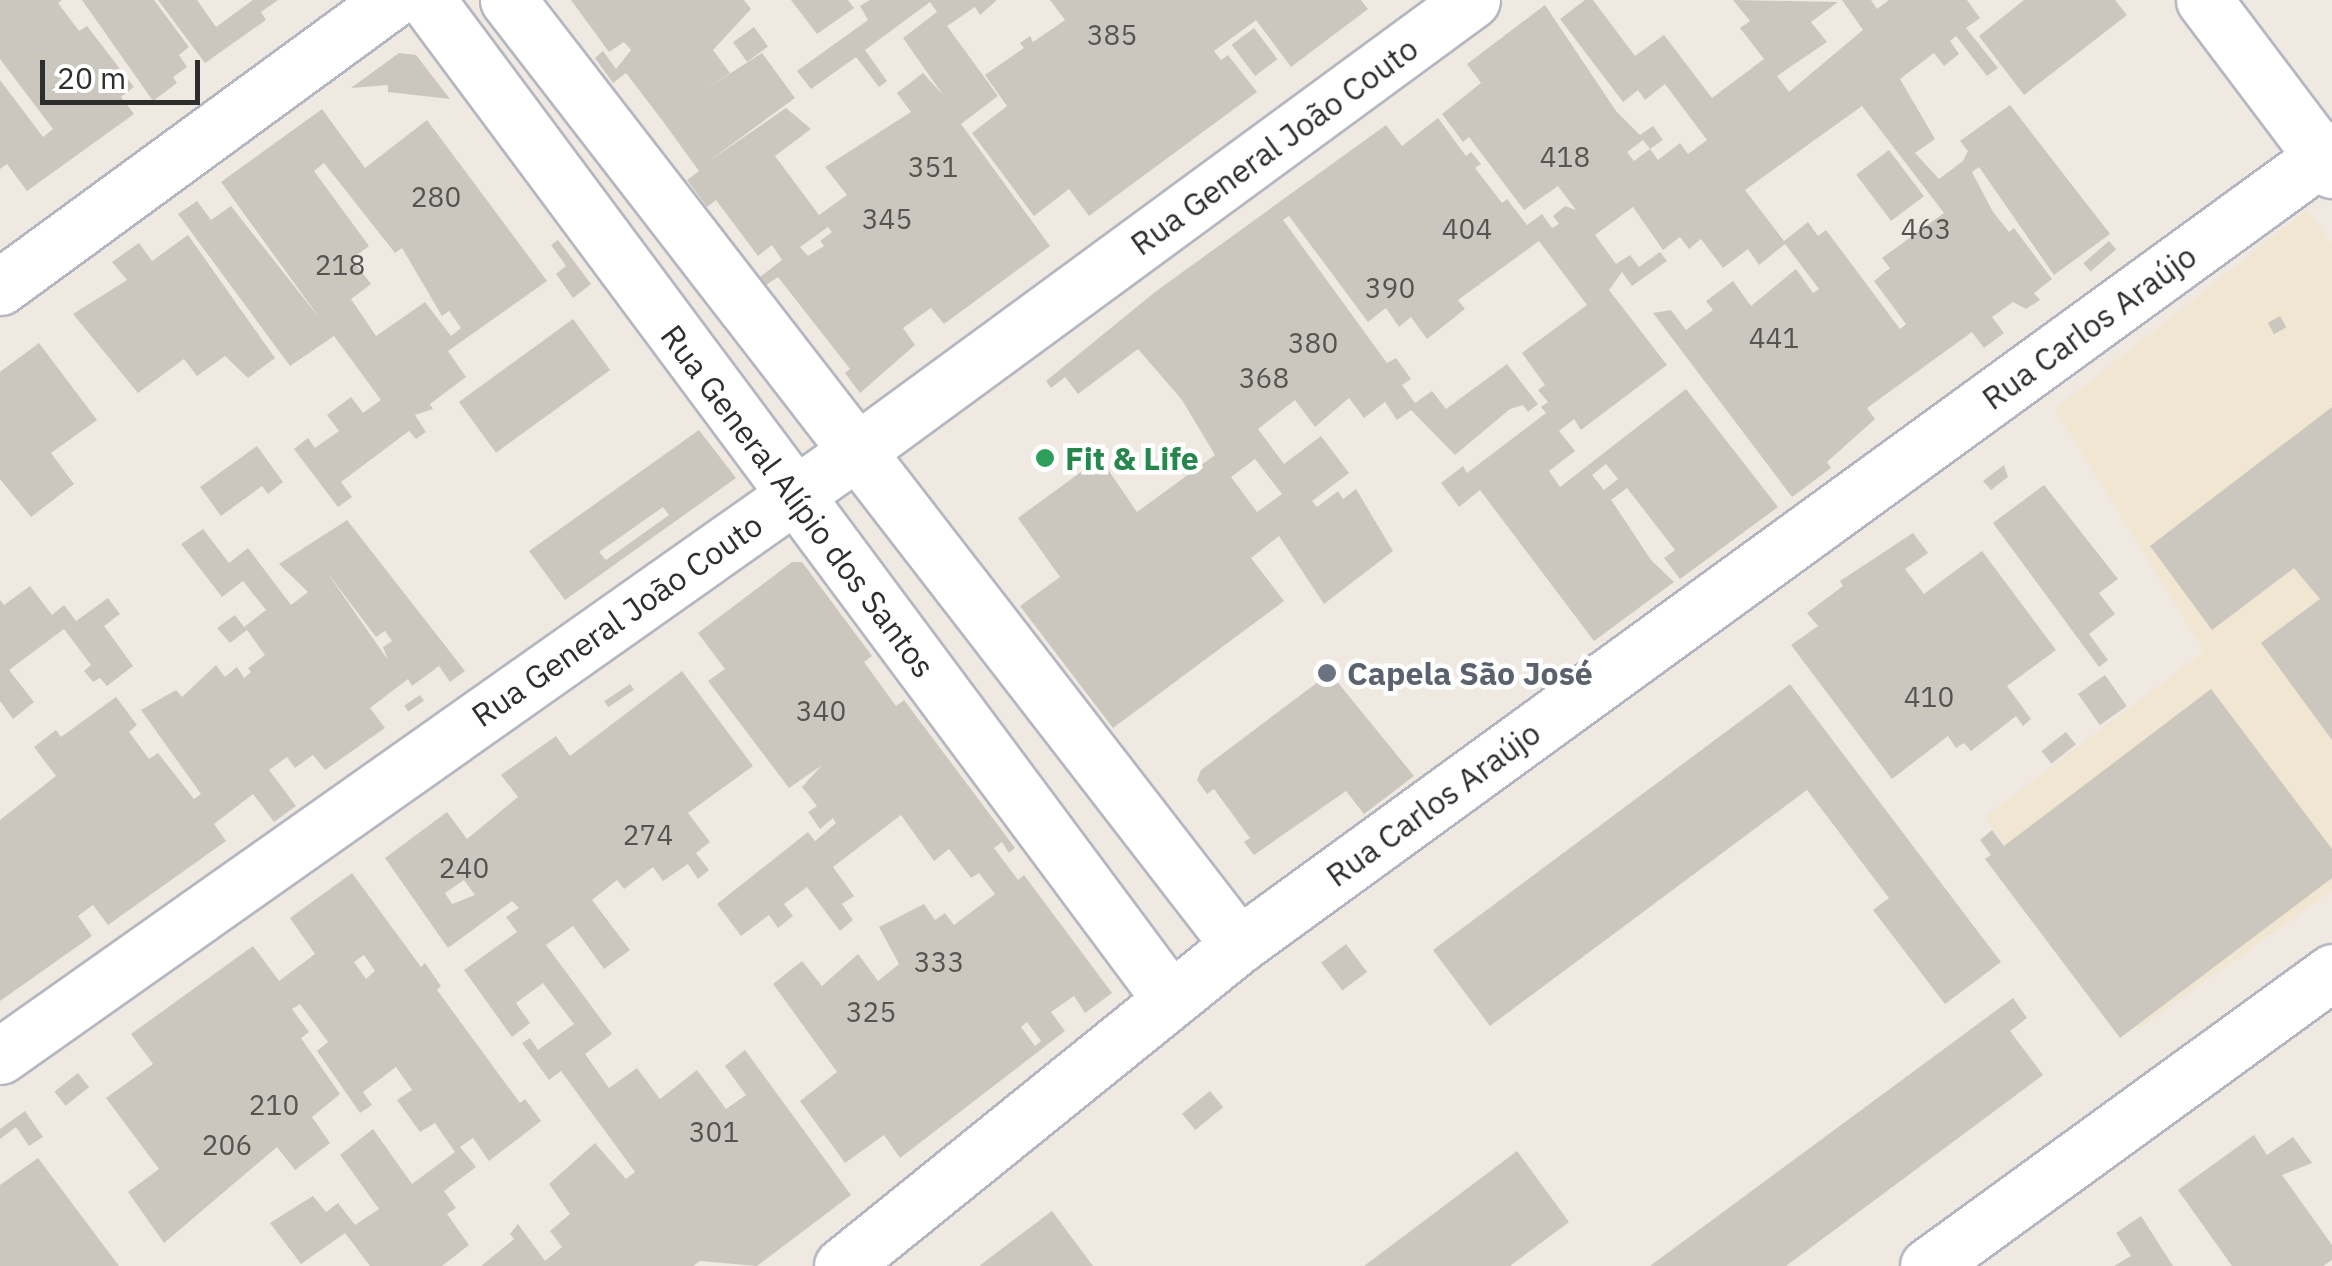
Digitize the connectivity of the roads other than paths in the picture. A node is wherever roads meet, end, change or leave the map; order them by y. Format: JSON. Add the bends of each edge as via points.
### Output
{"nodes":[{"id":1,"x":392,"y":0,"type":"edge"},
{"id":2,"x":427,"y":0,"type":"edge"},
{"id":3,"x":508,"y":0,"type":"edge"},
{"id":4,"x":1472,"y":0,"type":"edge"},
{"id":5,"x":2204,"y":0,"type":"edge"},
{"id":6,"x":2329,"y":159,"type":"edge"},
{"id":7,"x":0,"y":287,"type":"edge"},
{"id":8,"x":860,"y":449,"type":"junction"},
{"id":9,"x":794,"y":496,"type":"junction"},
{"id":10,"x":1238,"y":945,"type":"junction"},
{"id":11,"x":2332,"y":972,"type":"edge"},
{"id":12,"x":1171,"y":1000,"type":"junction"},
{"id":13,"x":0,"y":1056,"type":"edge"},
{"id":14,"x":842,"y":1266,"type":"edge"},
{"id":15,"x":1928,"y":1266,"type":"edge"}],
"edges":[{"from":1,"to":7,"type":"street"},
{"from":2,"to":9,"type":"street","name":"Rua General Alípio dos Santos"},
{"from":3,"to":8,"type":"street"},
{"from":4,"to":8,"type":"street","name":"Rua General João Couto"},
{"from":5,"to":6,"type":"street"},
{"from":6,"to":10,"type":"street","name":"Rua Carlos Araújo"},
{"from":8,"to":9,"type":"street","name":"Rua General João Couto"},
{"from":8,"to":10,"type":"street"},
{"from":9,"to":12,"type":"street","name":"Rua General Alípio dos Santos"},
{"from":9,"to":13,"type":"street","name":"Rua General João Couto"},
{"from":10,"to":12,"type":"street","name":"Rua Carlos Araújo"},
{"from":11,"to":15,"type":"street"},
{"from":12,"to":14,"type":"street","name":"Rua Carlos Araújo"}]}
